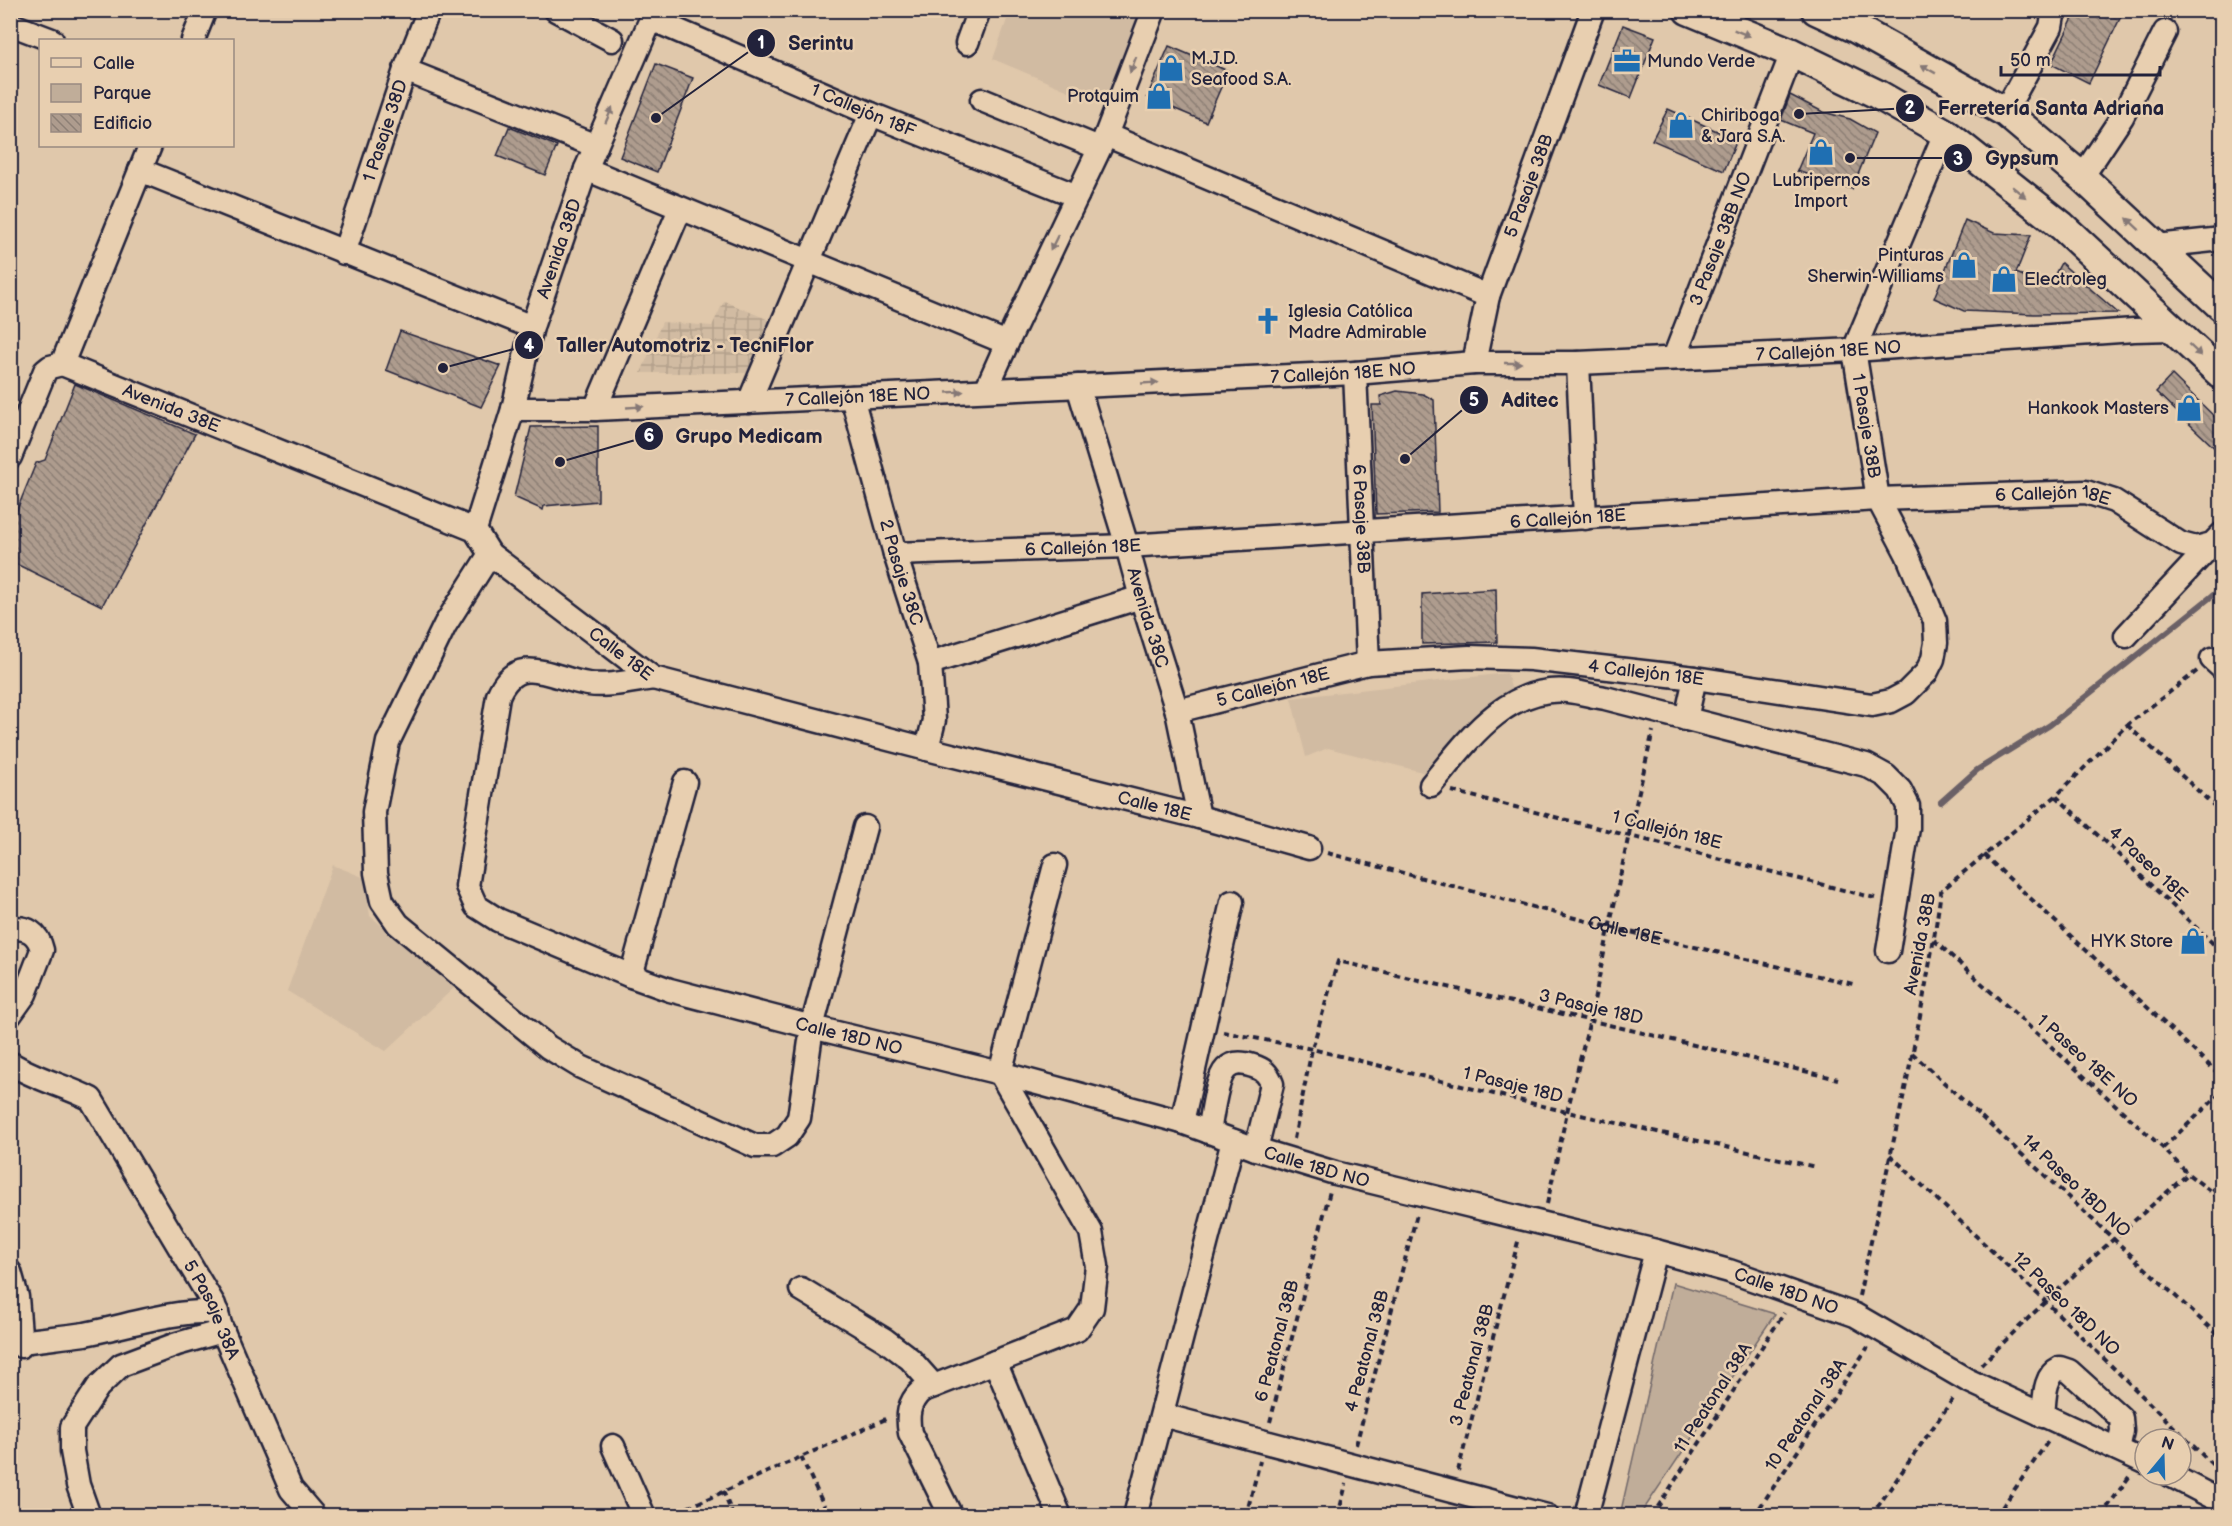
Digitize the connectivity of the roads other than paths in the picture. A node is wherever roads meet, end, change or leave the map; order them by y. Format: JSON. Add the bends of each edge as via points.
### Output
{"nodes":[{"id":1,"x":205,"y":10,"type":"edge"},
{"id":2,"x":429,"y":10,"type":"edge"},
{"id":3,"x":556,"y":10,"type":"edge"},
{"id":4,"x":979,"y":10,"type":"edge"},
{"id":5,"x":1154,"y":10,"type":"edge"},
{"id":6,"x":1593,"y":10,"type":"edge"},
{"id":7,"x":1688,"y":10,"type":"edge"},
{"id":8,"x":1816,"y":10,"type":"edge"},
{"id":9,"x":2054,"y":10,"type":"edge"},
{"id":10,"x":653,"y":15,"type":"edge"},
{"id":11,"x":10,"y":24,"type":"edge"},
{"id":12,"x":2165,"y":32,"type":"dead end"},
{"id":13,"x":49,"y":39,"type":"edge"},
{"id":14,"x":193,"y":39,"type":"edge"},
{"id":15,"x":612,"y":40,"type":"dead end"},
{"id":16,"x":967,"y":43,"type":"dead end"},
{"id":17,"x":1792,"y":53,"type":"junction"},
{"id":18,"x":405,"y":70,"type":"junction"},
{"id":19,"x":982,"y":100,"type":"dead end"},
{"id":20,"x":2005,"y":112,"type":"junction"},
{"id":21,"x":871,"y":114,"type":"junction"},
{"id":22,"x":1945,"y":133,"type":"junction"},
{"id":23,"x":1103,"y":141,"type":"junction"},
{"id":24,"x":596,"y":146,"type":"junction"},
{"id":25,"x":150,"y":147,"type":"edge"},
{"id":26,"x":586,"y":169,"type":"junction"},
{"id":27,"x":140,"y":170,"type":"junction"},
{"id":28,"x":2082,"y":177,"type":"junction"},
{"id":29,"x":1077,"y":196,"type":"junction"},
{"id":30,"x":680,"y":209,"type":"junction"},
{"id":31,"x":2222,"y":239,"type":"edge"},
{"id":32,"x":2157,"y":246,"type":"junction"},
{"id":33,"x":344,"y":253,"type":"junction"},
{"id":34,"x":808,"y":260,"type":"junction"},
{"id":35,"x":1488,"y":296,"type":"junction"},
{"id":36,"x":2222,"y":307,"type":"edge"},
{"id":37,"x":532,"y":327,"type":"junction"},
{"id":38,"x":2172,"y":329,"type":"junction"},
{"id":39,"x":1006,"y":343,"type":"junction"},
{"id":40,"x":1854,"y":350,"type":"junction"},
{"id":41,"x":1674,"y":358,"type":"junction"},
{"id":42,"x":1474,"y":363,"type":"junction"},
{"id":43,"x":1578,"y":363,"type":"junction"},
{"id":44,"x":62,"y":364,"type":"junction"},
{"id":45,"x":1355,"y":373,"type":"junction"},
{"id":46,"x":2222,"y":375,"type":"edge"},
{"id":47,"x":1078,"y":386,"type":"junction"},
{"id":48,"x":986,"y":390,"type":"junction"},
{"id":49,"x":852,"y":397,"type":"junction"},
{"id":50,"x":749,"y":402,"type":"junction"},
{"id":51,"x":513,"y":409,"type":"junction"},
{"id":52,"x":595,"y":409,"type":"junction"},
{"id":53,"x":10,"y":457,"type":"edge"},
{"id":54,"x":1878,"y":499,"type":"junction"},
{"id":55,"x":1585,"y":518,"type":"junction"},
{"id":56,"x":475,"y":530,"type":"junction"},
{"id":57,"x":1363,"y":531,"type":"junction"},
{"id":58,"x":2217,"y":539,"type":"edge"},
{"id":59,"x":1127,"y":546,"type":"junction"},
{"id":60,"x":490,"y":554,"type":"junction"},
{"id":61,"x":895,"y":554,"type":"junction"},
{"id":62,"x":1141,"y":597,"type":"junction"},
{"id":63,"x":2126,"y":636,"type":"dead end"},
{"id":64,"x":1531,"y":659,"type":"junction"},
{"id":65,"x":930,"y":663,"type":"junction"},
{"id":66,"x":1368,"y":663,"type":"junction"},
{"id":67,"x":653,"y":678,"type":"junction"},
{"id":68,"x":1695,"y":678,"type":"junction"},
{"id":69,"x":1917,"y":684,"type":"joint"},
{"id":70,"x":1533,"y":694,"type":"junction"},
{"id":71,"x":1177,"y":711,"type":"junction"},
{"id":72,"x":1686,"y":719,"type":"junction"},
{"id":73,"x":927,"y":749,"type":"junction"},
{"id":74,"x":685,"y":782,"type":"dead end"},
{"id":75,"x":1431,"y":785,"type":"road end"},
{"id":76,"x":1199,"y":817,"type":"junction"},
{"id":77,"x":865,"y":827,"type":"dead end"},
{"id":78,"x":1309,"y":849,"type":"road end"},
{"id":79,"x":1055,"y":865,"type":"dead end"},
{"id":80,"x":1232,"y":902,"type":"dead end"},
{"id":81,"x":10,"y":928,"type":"edge"},
{"id":82,"x":1888,"y":951,"type":"dead end"},
{"id":83,"x":631,"y":976,"type":"junction"},
{"id":84,"x":10,"y":1015,"type":"edge"},
{"id":85,"x":812,"y":1027,"type":"junction"},
{"id":86,"x":10,"y":1064,"type":"edge"},
{"id":87,"x":1000,"y":1073,"type":"junction"},
{"id":88,"x":1182,"y":1122,"type":"junction"},
{"id":89,"x":1209,"y":1132,"type":"junction"},
{"id":90,"x":1233,"y":1141,"type":"junction"},
{"id":91,"x":1256,"y":1149,"type":"junction"},
{"id":92,"x":1656,"y":1251,"type":"junction"},
{"id":93,"x":10,"y":1272,"type":"edge"},
{"id":94,"x":801,"y":1289,"type":"dead end"},
{"id":95,"x":220,"y":1321,"type":"junction"},
{"id":96,"x":995,"y":1362,"type":"junction"},
{"id":97,"x":934,"y":1386,"type":"junction"},
{"id":98,"x":1161,"y":1415,"type":"junction"},
{"id":99,"x":2052,"y":1419,"type":"junction"},
{"id":100,"x":613,"y":1446,"type":"dead end"},
{"id":101,"x":2118,"y":1449,"type":"junction"},
{"id":102,"x":2133,"y":1456,"type":"edge"},
{"id":103,"x":2193,"y":1487,"type":"edge"},
{"id":104,"x":2222,"y":1502,"type":"edge"},
{"id":105,"x":89,"y":1515,"type":"edge"},
{"id":106,"x":314,"y":1515,"type":"edge"},
{"id":107,"x":644,"y":1515,"type":"edge"},
{"id":108,"x":951,"y":1515,"type":"edge"},
{"id":109,"x":1060,"y":1515,"type":"edge"},
{"id":110,"x":1135,"y":1515,"type":"edge"},
{"id":111,"x":1547,"y":1515,"type":"edge"},
{"id":112,"x":1586,"y":1515,"type":"edge"}],
"edges":[{"from":1,"to":14,"type":"street"},
{"from":2,"to":18,"type":"street","name":"1 Pasaje 38D"},
{"from":3,"to":15,"type":"street"},
{"from":4,"to":16,"type":"street"},
{"from":5,"to":23,"type":"street","one_way":true},
{"from":6,"to":35,"type":"street","name":"5 Pasaje 38B"},
{"from":7,"to":17,"type":"main road","one_way":true},
{"from":20,"to":8,"type":"main road","one_way":true},
{"from":9,"to":20,"type":"street","via":[[2051,27]]},
{"from":10,"to":21,"type":"street","name":"1 Callejón 18F"},
{"from":24,"to":10,"type":"street","name":"Avenida 38D","one_way":true},
{"from":11,"to":13,"type":"street"},
{"from":12,"to":28,"type":"street","via":[[2122,117]]},
{"from":17,"to":22,"type":"main road","via":[[1877,94]]},
{"from":17,"to":41,"type":"street","name":"3 Pasaje 38B NO"},
{"from":18,"to":24,"type":"street"},
{"from":18,"to":33,"type":"street","name":"1 Pasaje 38D"},
{"from":19,"to":23,"type":"street"},
{"from":20,"to":28,"type":"main road"},
{"from":21,"to":29,"type":"street","name":"1 Callejón 18F"},
{"from":21,"to":34,"type":"street"},
{"from":22,"to":38,"type":"main road","one_way":true,"via":[[2062,226]]},
{"from":22,"to":40,"type":"street","name":"1 Pasaje 38B"},
{"from":23,"to":29,"type":"street"},
{"from":23,"to":35,"type":"street"},
{"from":24,"to":26,"type":"street","name":"Avenida 38D"},
{"from":25,"to":27,"type":"street"},
{"from":26,"to":30,"type":"street"},
{"from":26,"to":37,"type":"street","name":"Avenida 38D"},
{"from":27,"to":33,"type":"street"},
{"from":27,"to":44,"type":"street"},
{"from":32,"to":28,"type":"main road","one_way":true},
{"from":29,"to":39,"type":"street","one_way":true},
{"from":30,"to":34,"type":"street"},
{"from":30,"to":52,"type":"street"},
{"from":31,"to":32,"type":"street"},
{"from":32,"to":36,"type":"main road"},
{"from":33,"to":37,"type":"street"},
{"from":34,"to":39,"type":"street"},
{"from":34,"to":50,"type":"street"},
{"from":35,"to":42,"type":"street","name":"5 Pasaje 38B"},
{"from":37,"to":51,"type":"street","name":"Avenida 38D"},
{"from":38,"to":40,"type":"street","name":"7 Callejón 18E NO"},
{"from":38,"to":46,"type":"main road","one_way":true},
{"from":39,"to":48,"type":"street"},
{"from":40,"to":41,"type":"street","name":"7 Callejón 18E NO"},
{"from":40,"to":54,"type":"street","name":"1 Pasaje 38B"},
{"from":41,"to":43,"type":"street","name":"7 Callejón 18E NO"},
{"from":42,"to":43,"type":"street","name":"7 Callejón 18E NO","one_way":true},
{"from":42,"to":45,"type":"street","name":"7 Callejón 18E NO"},
{"from":43,"to":55,"type":"street"},
{"from":44,"to":53,"type":"street","via":[[45,371]]},
{"from":44,"to":56,"type":"street","name":"Avenida 38E"},
{"from":47,"to":45,"type":"street","name":"7 Callejón 18E NO","one_way":true},
{"from":45,"to":57,"type":"street","name":"6 Pasaje 38B"},
{"from":47,"to":48,"type":"street","name":"7 Callejón 18E NO"},
{"from":47,"to":59,"type":"street","name":"Avenida 38C"},
{"from":49,"to":48,"type":"street","name":"7 Callejón 18E NO","one_way":true},
{"from":49,"to":50,"type":"street","name":"7 Callejón 18E NO"},
{"from":49,"to":61,"type":"street","name":"2 Pasaje 38C"},
{"from":52,"to":50,"type":"street","name":"7 Callejón 18E NO","one_way":true},
{"from":51,"to":52,"type":"street","name":"7 Callejón 18E NO"},
{"from":51,"to":56,"type":"street","name":"Avenida 38D"},
{"from":54,"to":55,"type":"street","name":"6 Callejón 18E"},
{"from":54,"to":58,"type":"street","name":"6 Callejón 18E","via":[[2086,492],[2114,501],[2181,544],[2196,548]]},
{"from":54,"to":69,"type":"street","name":"1 Pasaje 38B","via":[[1935,621],[1933,659]]},
{"from":55,"to":57,"type":"street","name":"6 Callejón 18E"},
{"from":56,"to":60,"type":"street"},
{"from":57,"to":59,"type":"street","name":"6 Callejón 18E"},
{"from":57,"to":66,"type":"street","name":"6 Pasaje 38B"},
{"from":58,"to":63,"type":"street"},
{"from":59,"to":61,"type":"street","name":"6 Callejón 18E"},
{"from":59,"to":62,"type":"street","name":"Avenida 38C"},
{"from":60,"to":67,"type":"street","name":"Calle 18E"},
{"from":60,"to":85,"type":"street","via":[[446,625],[388,742],[374,812],[376,873],[382,901],[398,924],[548,1047],[580,1067],[755,1146],[772,1146],[787,1136],[799,1118]]},
{"from":61,"to":65,"type":"street","name":"2 Pasaje 38C"},
{"from":62,"to":65,"type":"street"},
{"from":62,"to":71,"type":"street","name":"Avenida 38C"},
{"from":64,"to":66,"type":"street","name":"4 Callejón 18E","via":[[1469,657]]},
{"from":64,"to":68,"type":"street","name":"4 Callejón 18E"},
{"from":64,"to":70,"type":"street"},
{"from":65,"to":73,"type":"street","name":"2 Pasaje 38C","via":[[934,720]]},
{"from":66,"to":71,"type":"street","name":"5 Callejón 18E"},
{"from":67,"to":73,"type":"street","name":"Calle 18E"},
{"from":67,"to":83,"type":"street","name":"Calle 18D NO","via":[[588,684],[529,670],[514,673],[504,682],[498,696],[467,886],[476,906],[498,920]]},
{"from":68,"to":69,"type":"street","name":"4 Callejón 18E","via":[[1872,705],[1891,701]]},
{"from":68,"to":72,"type":"street"},
{"from":70,"to":72,"type":"street","via":[[1566,691]]},
{"from":70,"to":75,"type":"street","via":[[1500,710]]},
{"from":71,"to":76,"type":"street","name":"Avenida 38C"},
{"from":72,"to":82,"type":"street","via":[[1866,765],[1900,790],[1908,806],[1908,828]]},
{"from":73,"to":76,"type":"street","name":"Calle 18E"},
{"from":74,"to":83,"type":"street"},
{"from":76,"to":78,"type":"street","name":"Calle 18E"},
{"from":77,"to":85,"type":"street"},
{"from":79,"to":87,"type":"street"},
{"from":80,"to":88,"type":"street"},
{"from":81,"to":84,"type":"street","via":[[32,931],[42,950],[25,994]]},
{"from":83,"to":85,"type":"street","name":"Calle 18D NO"},
{"from":85,"to":87,"type":"street","name":"Calle 18D NO"},
{"from":86,"to":95,"type":"street","name":"5 Pasaje 38A","via":[[91,1099]]},
{"from":87,"to":88,"type":"street","name":"Calle 18D NO"},
{"from":87,"to":96,"type":"street","via":[[1091,1232],[1097,1266],[1092,1308],[1077,1330]]},
{"from":88,"to":89,"type":"street","name":"Calle 18D NO"},
{"from":89,"to":90,"type":"street","name":"Calle 18D NO"},
{"from":89,"to":91,"type":"street","via":[[1226,1069],[1244,1063],[1260,1068],[1272,1084]]},
{"from":90,"to":91,"type":"street","name":"Calle 18D NO"},
{"from":90,"to":98,"type":"street"},
{"from":91,"to":92,"type":"street","name":"Calle 18D NO","via":[[1335,1173]]},
{"from":92,"to":99,"type":"street","name":"Calle 18D NO","via":[[1728,1271],[1855,1315],[1967,1380]]},
{"from":92,"to":112,"type":"street"},
{"from":93,"to":95,"type":"street","via":[[17,1297],[21,1344],[204,1312]]},
{"from":94,"to":97,"type":"street","via":[[885,1340],[910,1359]]},
{"from":95,"to":105,"type":"street","via":[[121,1365],[98,1387],[72,1427],[78,1485]]},
{"from":95,"to":106,"type":"street","name":"5 Pasaje 38A","via":[[291,1490]]},
{"from":96,"to":97,"type":"street"},
{"from":96,"to":109,"type":"street"},
{"from":97,"to":108,"type":"street","via":[[913,1399],[907,1420]]},
{"from":98,"to":110,"type":"street"},
{"from":98,"to":111,"type":"street"},
{"from":99,"to":101,"type":"street","name":"Calle 18D NO"},
{"from":99,"to":101,"type":"street","via":[[2048,1379],[2060,1368],[2069,1371],[2121,1418]]},
{"from":100,"to":107,"type":"street"},
{"from":101,"to":102,"type":"street","name":"Calle 18D NO"},
{"from":103,"to":104,"type":"street"}]}
